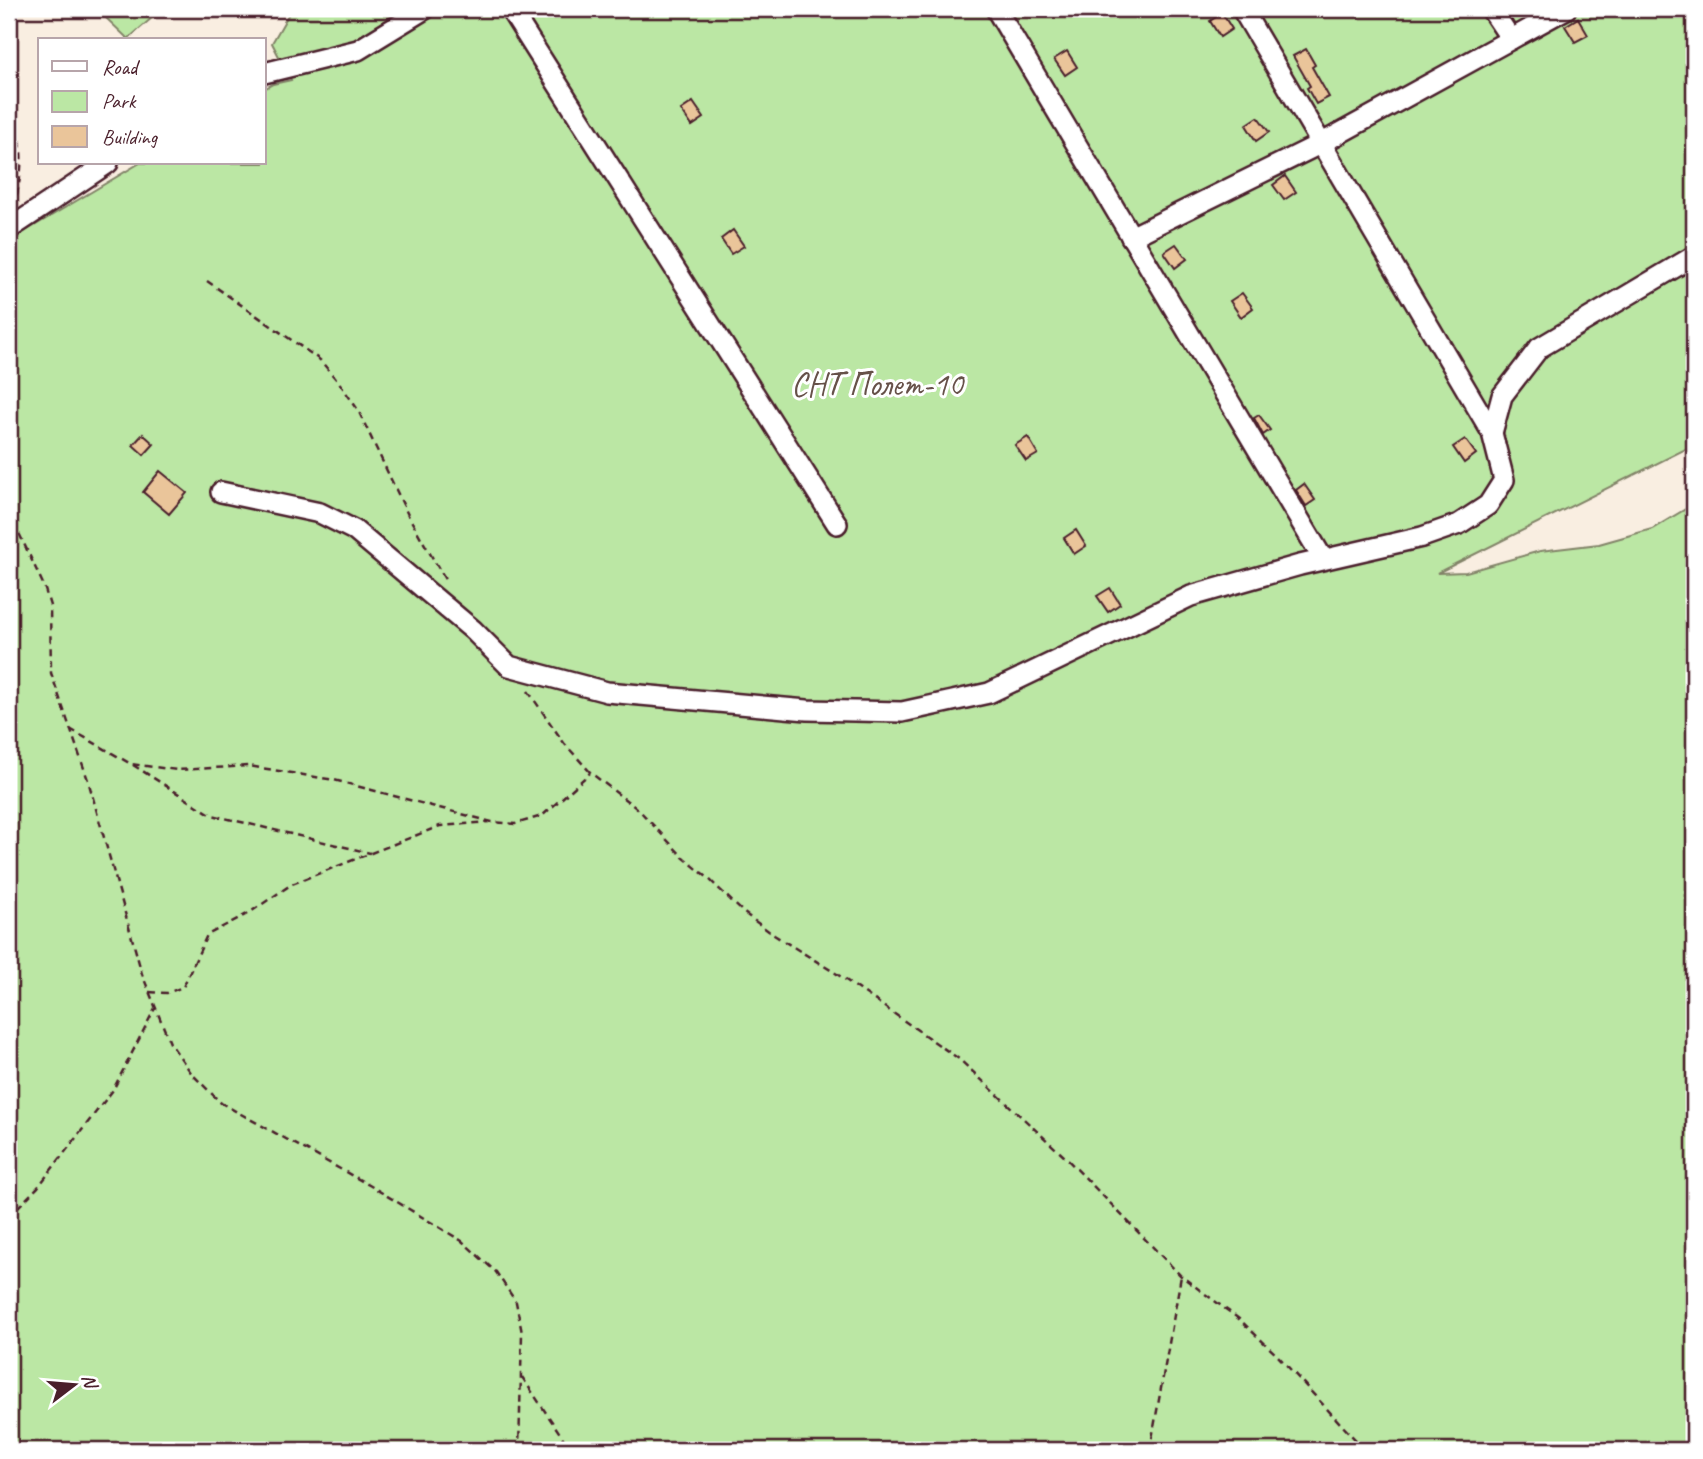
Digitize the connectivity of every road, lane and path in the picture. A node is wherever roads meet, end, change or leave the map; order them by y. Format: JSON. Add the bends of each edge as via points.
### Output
{"nodes":[{"id":1,"x":425,"y":9,"type":"edge"},
{"id":2,"x":510,"y":9,"type":"edge"},
{"id":3,"x":996,"y":9,"type":"edge"},
{"id":4,"x":1242,"y":9,"type":"edge"},
{"id":5,"x":1491,"y":9,"type":"edge"},
{"id":6,"x":1566,"y":9,"type":"edge"},
{"id":7,"x":1511,"y":39,"type":"junction"},
{"id":8,"x":266,"y":73,"type":"edge"},
{"id":9,"x":9,"y":119,"type":"edge"},
{"id":10,"x":1322,"y":143,"type":"junction"},
{"id":11,"x":106,"y":164,"type":"edge"},
{"id":12,"x":9,"y":229,"type":"edge"},
{"id":13,"x":1131,"y":237,"type":"junction"},
{"id":14,"x":1694,"y":256,"type":"edge"},
{"id":15,"x":207,"y":281,"type":"dead end"},
{"id":16,"x":1492,"y":433,"type":"junction"},
{"id":17,"x":221,"y":492,"type":"dead end"},
{"id":18,"x":9,"y":512,"type":"edge"},
{"id":19,"x":837,"y":524,"type":"dead end"},
{"id":20,"x":1323,"y":559,"type":"junction"},
{"id":21,"x":447,"y":584,"type":"dead end"},
{"id":22,"x":509,"y":666,"type":"junction"},
{"id":23,"x":70,"y":729,"type":"junction"},
{"id":24,"x":131,"y":764,"type":"junction"},
{"id":25,"x":590,"y":773,"type":"junction"},
{"id":26,"x":492,"y":822,"type":"junction"},
{"id":27,"x":370,"y":853,"type":"junction"},
{"id":28,"x":149,"y":992,"type":"junction"},
{"id":29,"x":155,"y":1007,"type":"junction"},
{"id":30,"x":9,"y":1216,"type":"edge"},
{"id":31,"x":1181,"y":1276,"type":"junction"},
{"id":32,"x":521,"y":1376,"type":"junction"},
{"id":33,"x":519,"y":1450,"type":"edge"},
{"id":34,"x":571,"y":1450,"type":"edge"},
{"id":35,"x":1150,"y":1450,"type":"edge"},
{"id":36,"x":1365,"y":1450,"type":"edge"}],
"edges":[{"from":1,"to":8,"type":"lane","via":[[358,50]]},
{"from":2,"to":19,"type":"lane"},
{"from":3,"to":13,"type":"lane"},
{"from":4,"to":10,"type":"lane"},
{"from":5,"to":7,"type":"lane"},
{"from":6,"to":7,"type":"lane"},
{"from":7,"to":10,"type":"lane"},
{"from":9,"to":12,"type":"path","via":[[22,156]]},
{"from":10,"to":13,"type":"lane"},
{"from":10,"to":16,"type":"lane"},
{"from":11,"to":12,"type":"lane"},
{"from":13,"to":20,"type":"lane"},
{"from":14,"to":16,"type":"lane","via":[[1539,348],[1502,396]]},
{"from":15,"to":21,"type":"path","via":[[320,360],[341,385]]},
{"from":16,"to":20,"type":"lane","via":[[1504,480],[1488,505],[1459,524],[1422,537]]},
{"from":17,"to":22,"type":"lane","via":[[320,513],[354,530]]},
{"from":18,"to":23,"type":"path","via":[[50,606],[51,673]]},
{"from":20,"to":22,"type":"lane","via":[[1191,596],[989,693],[902,712],[607,692]]},
{"from":22,"to":25,"type":"path"},
{"from":23,"to":24,"type":"path"},
{"from":23,"to":28,"type":"path"},
{"from":24,"to":26,"type":"path","via":[[177,770],[249,766],[322,778]]},
{"from":24,"to":27,"type":"path","via":[[212,815]]},
{"from":25,"to":26,"type":"path","via":[[542,816],[515,824]]},
{"from":25,"to":31,"type":"path","via":[[640,811],[744,913],[959,1059],[1066,1158]]},
{"from":26,"to":27,"type":"path","via":[[440,826]]},
{"from":27,"to":28,"type":"path","via":[[292,884],[207,935],[183,987],[167,993]]},
{"from":28,"to":29,"type":"path"},
{"from":29,"to":30,"type":"path","via":[[113,1090],[38,1187]]},
{"from":29,"to":32,"type":"path","via":[[170,1043],[220,1102],[462,1241],[496,1272],[516,1303],[522,1333]]},
{"from":31,"to":35,"type":"path"},
{"from":31,"to":36,"type":"path","via":[[1239,1319]]},
{"from":32,"to":33,"type":"path"},
{"from":32,"to":34,"type":"path"}]}
